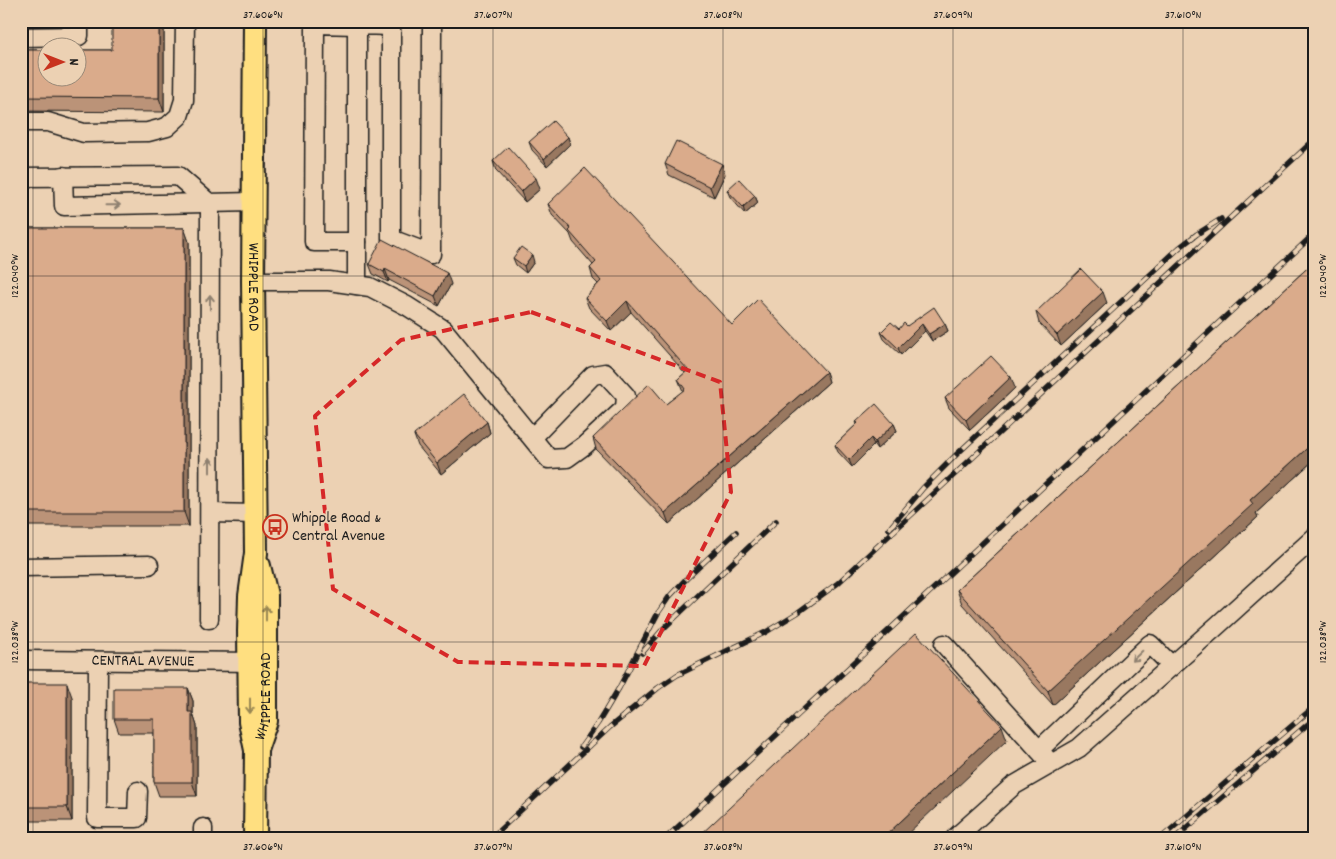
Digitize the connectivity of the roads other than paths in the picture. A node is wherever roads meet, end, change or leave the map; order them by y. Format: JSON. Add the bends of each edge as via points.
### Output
{"nodes":[{"id":1,"x":79,"y":21,"type":"edge"},
{"id":2,"x":185,"y":21,"type":"edge"},
{"id":3,"x":255,"y":21,"type":"edge"},
{"id":4,"x":357,"y":25,"type":"junction"},
{"id":5,"x":432,"y":27,"type":"dead end"},
{"id":6,"x":21,"y":37,"type":"edge"},
{"id":7,"x":21,"y":122,"type":"edge"},
{"id":8,"x":21,"y":176,"type":"edge"},
{"id":9,"x":63,"y":176,"type":"junction"},
{"id":10,"x":254,"y":202,"type":"junction"},
{"id":11,"x":210,"y":204,"type":"junction"},
{"id":12,"x":357,"y":242,"type":"junction"},
{"id":13,"x":253,"y":281,"type":"junction"},
{"id":14,"x":357,"y":285,"type":"junction"},
{"id":15,"x":532,"y":438,"type":"junction"},
{"id":16,"x":210,"y":513,"type":"junction"},
{"id":17,"x":256,"y":514,"type":"junction"},
{"id":18,"x":1315,"y":537,"type":"edge"},
{"id":19,"x":149,"y":565,"type":"dead end"},
{"id":20,"x":21,"y":567,"type":"edge"},
{"id":21,"x":209,"y":619,"type":"dead end"},
{"id":22,"x":944,"y":644,"type":"dead end"},
{"id":23,"x":21,"y":660,"type":"edge"},
{"id":24,"x":98,"y":661,"type":"junction"},
{"id":25,"x":258,"y":662,"type":"junction"},
{"id":26,"x":1172,"y":666,"type":"junction"},
{"id":27,"x":1039,"y":750,"type":"junction"},
{"id":28,"x":1052,"y":764,"type":"junction"},
{"id":29,"x":138,"y":791,"type":"dead end"},
{"id":30,"x":255,"y":838,"type":"edge"},
{"id":31,"x":955,"y":838,"type":"edge"}],
"edges":[{"from":1,"to":6,"type":"street","via":[[79,36]]},
{"from":2,"to":7,"type":"street","via":[[184,100],[178,116],[168,127],[148,132],[84,133],[48,122]]},
{"from":3,"to":10,"type":"main road","name":"WHIPPLE ROAD"},
{"from":4,"to":5,"type":"street","via":[[391,26],[391,239],[431,254]]},
{"from":4,"to":12,"type":"street"},
{"from":4,"to":12,"type":"street","via":[[315,24],[314,232],[314,242]]},
{"from":8,"to":9,"type":"street"},
{"from":9,"to":11,"type":"street","via":[[178,176]]},
{"from":9,"to":11,"type":"street","one_way":true,"via":[[64,206]]},
{"from":10,"to":11,"type":"street"},
{"from":10,"to":13,"type":"main road","name":"WHIPPLE ROAD"},
{"from":16,"to":11,"type":"street","one_way":true},
{"from":12,"to":14,"type":"street"},
{"from":13,"to":14,"type":"street","via":[[329,281]]},
{"from":13,"to":17,"type":"main road","name":"WHIPPLE ROAD"},
{"from":14,"to":15,"type":"street","via":[[370,287],[443,328]]},
{"from":15,"to":15,"type":"street","via":[[549,459],[567,458],[625,408],[626,396],[605,373],[593,375]]},
{"from":16,"to":17,"type":"street"},
{"from":16,"to":21,"type":"street"},
{"from":17,"to":25,"type":"main road","name":"WHIPPLE ROAD","via":[[256,553],[266,595]]},
{"from":18,"to":26,"type":"street"},
{"from":19,"to":20,"type":"street"},
{"from":22,"to":27,"type":"street"},
{"from":23,"to":24,"type":"street","name":"CENTRAL AVENUE"},
{"from":24,"to":25,"type":"street","name":"CENTRAL AVENUE"},
{"from":24,"to":29,"type":"street","via":[[97,818],[137,818]]},
{"from":25,"to":30,"type":"main road","name":"WHIPPLE ROAD","via":[[266,721],[256,750]]},
{"from":26,"to":27,"type":"street","one_way":true,"via":[[1150,644]]},
{"from":26,"to":28,"type":"street","via":[[1079,748]]},
{"from":27,"to":28,"type":"street"},
{"from":28,"to":31,"type":"street","via":[[1013,786]]}]}
